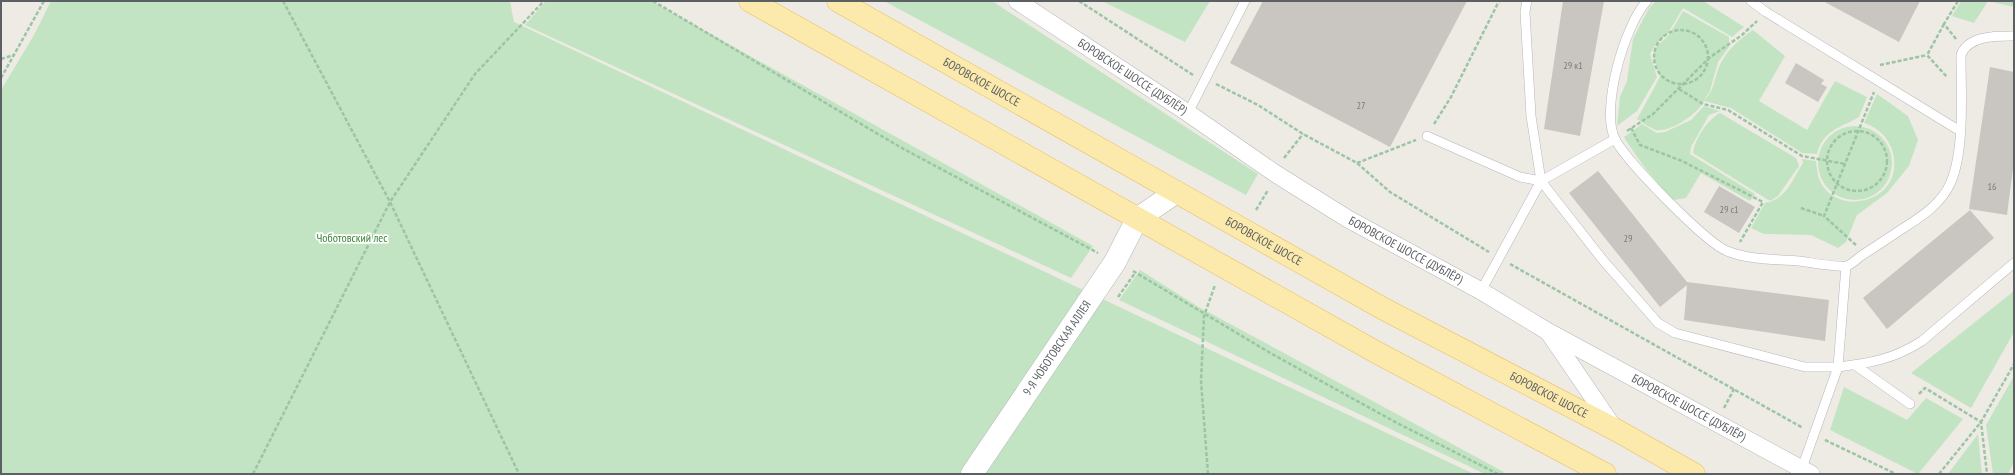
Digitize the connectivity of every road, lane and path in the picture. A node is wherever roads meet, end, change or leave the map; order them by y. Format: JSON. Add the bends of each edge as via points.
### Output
{"nodes":[{"id":1,"x":44,"y":1,"type":"edge"},
{"id":2,"x":283,"y":1,"type":"edge"},
{"id":3,"x":544,"y":1,"type":"edge"},
{"id":4,"x":653,"y":1,"type":"edge"},
{"id":5,"x":750,"y":1,"type":"edge"},
{"id":6,"x":838,"y":1,"type":"edge"},
{"id":7,"x":1016,"y":1,"type":"edge"},
{"id":8,"x":1079,"y":1,"type":"edge"},
{"id":9,"x":1245,"y":1,"type":"edge"},
{"id":10,"x":1499,"y":1,"type":"edge"},
{"id":11,"x":1526,"y":1,"type":"edge"},
{"id":12,"x":1647,"y":1,"type":"edge"},
{"id":13,"x":1751,"y":1,"type":"edge"},
{"id":14,"x":1958,"y":1,"type":"edge"},
{"id":15,"x":1766,"y":12,"type":"junction"},
{"id":16,"x":1944,"y":24,"type":"junction"},
{"id":17,"x":2014,"y":36,"type":"edge"},
{"id":18,"x":1963,"y":49,"type":"junction"},
{"id":19,"x":14,"y":54,"type":"junction"},
{"id":20,"x":1926,"y":55,"type":"junction"},
{"id":21,"x":1709,"y":58,"type":"junction"},
{"id":22,"x":1,"y":59,"type":"edge"},
{"id":23,"x":1860,"y":70,"type":"junction"},
{"id":24,"x":1,"y":78,"type":"edge"},
{"id":25,"x":1205,"y":80,"type":"junction"},
{"id":26,"x":1879,"y":81,"type":"junction"},
{"id":27,"x":1684,"y":84,"type":"junction"},
{"id":28,"x":1679,"y":89,"type":"junction"},
{"id":29,"x":1961,"y":90,"type":"junction"},
{"id":30,"x":1188,"y":113,"type":"junction"},
{"id":31,"x":1631,"y":128,"type":"junction"},
{"id":32,"x":1858,"y":131,"type":"junction"},
{"id":33,"x":1960,"y":131,"type":"junction"},
{"id":34,"x":1303,"y":134,"type":"junction"},
{"id":35,"x":1427,"y":136,"type":"junction"},
{"id":36,"x":1615,"y":139,"type":"junction"},
{"id":37,"x":1826,"y":160,"type":"junction"},
{"id":38,"x":1357,"y":163,"type":"junction"},
{"id":39,"x":1280,"y":164,"type":"dead end"},
{"id":40,"x":1845,"y":164,"type":"junction"},
{"id":41,"x":1541,"y":181,"type":"junction"},
{"id":42,"x":1271,"y":184,"type":"dead end"},
{"id":43,"x":1836,"y":185,"type":"junction"},
{"id":44,"x":1175,"y":193,"type":"junction"},
{"id":45,"x":390,"y":202,"type":"junction"},
{"id":46,"x":1801,"y":208,"type":"dead end"},
{"id":47,"x":1256,"y":210,"type":"dead end"},
{"id":48,"x":1824,"y":216,"type":"junction"},
{"id":49,"x":1137,"y":219,"type":"junction"},
{"id":50,"x":1734,"y":253,"type":"junction"},
{"id":51,"x":1865,"y":253,"type":"junction"},
{"id":52,"x":1498,"y":258,"type":"junction"},
{"id":53,"x":1115,"y":262,"type":"junction"},
{"id":54,"x":2014,"y":263,"type":"edge"},
{"id":55,"x":1846,"y":266,"type":"junction"},
{"id":56,"x":1214,"y":290,"type":"dead end"},
{"id":57,"x":1481,"y":291,"type":"junction"},
{"id":58,"x":1204,"y":316,"type":"junction"},
{"id":59,"x":1547,"y":331,"type":"junction"},
{"id":60,"x":2014,"y":364,"type":"edge"},
{"id":61,"x":1854,"y":365,"type":"junction"},
{"id":62,"x":1838,"y":367,"type":"junction"},
{"id":63,"x":1734,"y":389,"type":"junction"},
{"id":64,"x":1910,"y":404,"type":"joint"},
{"id":65,"x":1721,"y":412,"type":"dead end"},
{"id":66,"x":1981,"y":422,"type":"junction"},
{"id":67,"x":1616,"y":430,"type":"junction"},
{"id":68,"x":1813,"y":434,"type":"junction"},
{"id":69,"x":1806,"y":471,"type":"edge"},
{"id":70,"x":253,"y":474,"type":"edge"},
{"id":71,"x":519,"y":474,"type":"edge"},
{"id":72,"x":972,"y":474,"type":"edge"},
{"id":73,"x":1208,"y":474,"type":"edge"},
{"id":74,"x":1498,"y":474,"type":"edge"},
{"id":75,"x":1605,"y":474,"type":"edge"},
{"id":76,"x":1694,"y":474,"type":"edge"},
{"id":77,"x":1896,"y":474,"type":"edge"},
{"id":78,"x":1939,"y":474,"type":"edge"},
{"id":79,"x":1987,"y":474,"type":"edge"}],
"edges":[{"from":1,"to":19,"type":"path"},
{"from":2,"to":45,"type":"path"},
{"from":3,"to":45,"type":"path","via":[[475,74]]},
{"from":4,"to":53,"type":"path","via":[[900,147]]},
{"from":5,"to":49,"type":"main road"},
{"from":6,"to":44,"type":"main road","name":"БОРОВСКОЕ ШОССЕ"},
{"from":7,"to":30,"type":"street","name":"БОРОВСКОЕ ШОССЕ (ДУБЛЁР)"},
{"from":8,"to":25,"type":"path","via":[[1173,63]]},
{"from":9,"to":25,"type":"lane"},
{"from":10,"to":35,"type":"path","via":[[1451,97]]},
{"from":11,"to":41,"type":"lane","via":[[1531,116]]},
{"from":12,"to":36,"type":"lane","via":[[1631,26],[1623,45],[1614,82],[1611,110]]},
{"from":13,"to":15,"type":"lane"},
{"from":14,"to":16,"type":"path"},
{"from":15,"to":21,"type":"path","via":[[1742,35]]},
{"from":15,"to":23,"type":"lane"},
{"from":16,"to":18,"type":"path"},
{"from":16,"to":20,"type":"path"},
{"from":17,"to":18,"type":"lane","via":[[1982,39],[1972,42]]},
{"from":18,"to":29,"type":"lane"},
{"from":19,"to":22,"type":"path"},
{"from":19,"to":24,"type":"path"},
{"from":20,"to":23,"type":"path"},
{"from":20,"to":29,"type":"path"},
{"from":21,"to":27,"type":"path"},
{"from":21,"to":27,"type":"path","via":[[1705,71],[1698,80]]},
{"from":21,"to":27,"type":"path","via":[[1706,46],[1691,32],[1672,30],[1659,41],[1653,57],[1660,77],[1669,83]]},
{"from":23,"to":26,"type":"lane"},
{"from":25,"to":30,"type":"lane"},
{"from":25,"to":34,"type":"path","via":[[1258,105]]},
{"from":26,"to":32,"type":"path"},
{"from":26,"to":33,"type":"lane"},
{"from":27,"to":28,"type":"path"},
{"from":28,"to":31,"type":"path","via":[[1653,114]]},
{"from":28,"to":37,"type":"path","via":[[1703,104],[1728,110],[1802,156]]},
{"from":29,"to":33,"type":"lane"},
{"from":30,"to":57,"type":"street","name":"БОРОВСКОЕ ШОССЕ (ДУБЛЁР)","via":[[1276,174],[1348,219]]},
{"from":31,"to":36,"type":"path"},
{"from":31,"to":50,"type":"path","via":[[1640,145],[1682,160],[1763,202]]},
{"from":32,"to":37,"type":"path","via":[[1848,131],[1838,137],[1827,153]]},
{"from":32,"to":40,"type":"path"},
{"from":32,"to":43,"type":"path","via":[[1878,140],[1887,162],[1885,173],[1878,184],[1868,190],[1846,190]]},
{"from":33,"to":51,"type":"lane","via":[[1952,180],[1945,193],[1933,208]]},
{"from":34,"to":38,"type":"path"},
{"from":34,"to":39,"type":"path"},
{"from":35,"to":38,"type":"path"},
{"from":35,"to":41,"type":"lane","via":[[1520,176]]},
{"from":36,"to":41,"type":"lane"},
{"from":36,"to":50,"type":"lane","via":[[1639,169],[1710,241]]},
{"from":37,"to":40,"type":"path"},
{"from":37,"to":43,"type":"path"},
{"from":38,"to":52,"type":"path","via":[[1390,192]]},
{"from":40,"to":43,"type":"path"},
{"from":41,"to":52,"type":"lane"},
{"from":41,"to":62,"type":"lane","via":[[1602,259],[1658,323],[1675,334],[1805,367]]},
{"from":42,"to":47,"type":"path"},
{"from":43,"to":48,"type":"path"},
{"from":44,"to":49,"type":"street"},
{"from":44,"to":67,"type":"main road","name":"БОРОВСКОЕ ШОССЕ","via":[[1382,308]]},
{"from":45,"to":70,"type":"path"},
{"from":45,"to":71,"type":"path"},
{"from":46,"to":48,"type":"path"},
{"from":48,"to":51,"type":"path"},
{"from":49,"to":53,"type":"street","name":"9-Я ЧОБОТОВСКАЯ АЛЛЕЯ"},
{"from":49,"to":75,"type":"main road","via":[[1374,351]]},
{"from":50,"to":55,"type":"lane"},
{"from":51,"to":55,"type":"lane"},
{"from":52,"to":57,"type":"lane"},
{"from":52,"to":63,"type":"path"},
{"from":53,"to":58,"type":"path"},
{"from":53,"to":72,"type":"street","name":"9-Я ЧОБОТОВСКАЯ АЛЛЕЯ"},
{"from":54,"to":61,"type":"lane","via":[[1922,341],[1896,356]]},
{"from":55,"to":62,"type":"lane"},
{"from":56,"to":58,"type":"path"},
{"from":57,"to":59,"type":"street","name":"БОРОВСКОЕ ШОССЕ (ДУБЛЁР)"},
{"from":58,"to":73,"type":"path","via":[[1201,381]]},
{"from":58,"to":74,"type":"path","via":[[1397,423]]},
{"from":59,"to":67,"type":"street"},
{"from":59,"to":69,"type":"street","name":"БОРОВСКОЕ ШОССЕ (ДУБЛЁР)"},
{"from":60,"to":66,"type":"path"},
{"from":61,"to":62,"type":"lane"},
{"from":61,"to":64,"type":"lane"},
{"from":62,"to":68,"type":"lane"},
{"from":63,"to":65,"type":"path"},
{"from":63,"to":68,"type":"path"},
{"from":64,"to":66,"type":"path","via":[[1925,388]]},
{"from":66,"to":78,"type":"path"},
{"from":66,"to":79,"type":"path"},
{"from":67,"to":76,"type":"main road","name":"БОРОВСКОЕ ШОССЕ"},
{"from":68,"to":69,"type":"lane"},
{"from":68,"to":77,"type":"path"}]}
